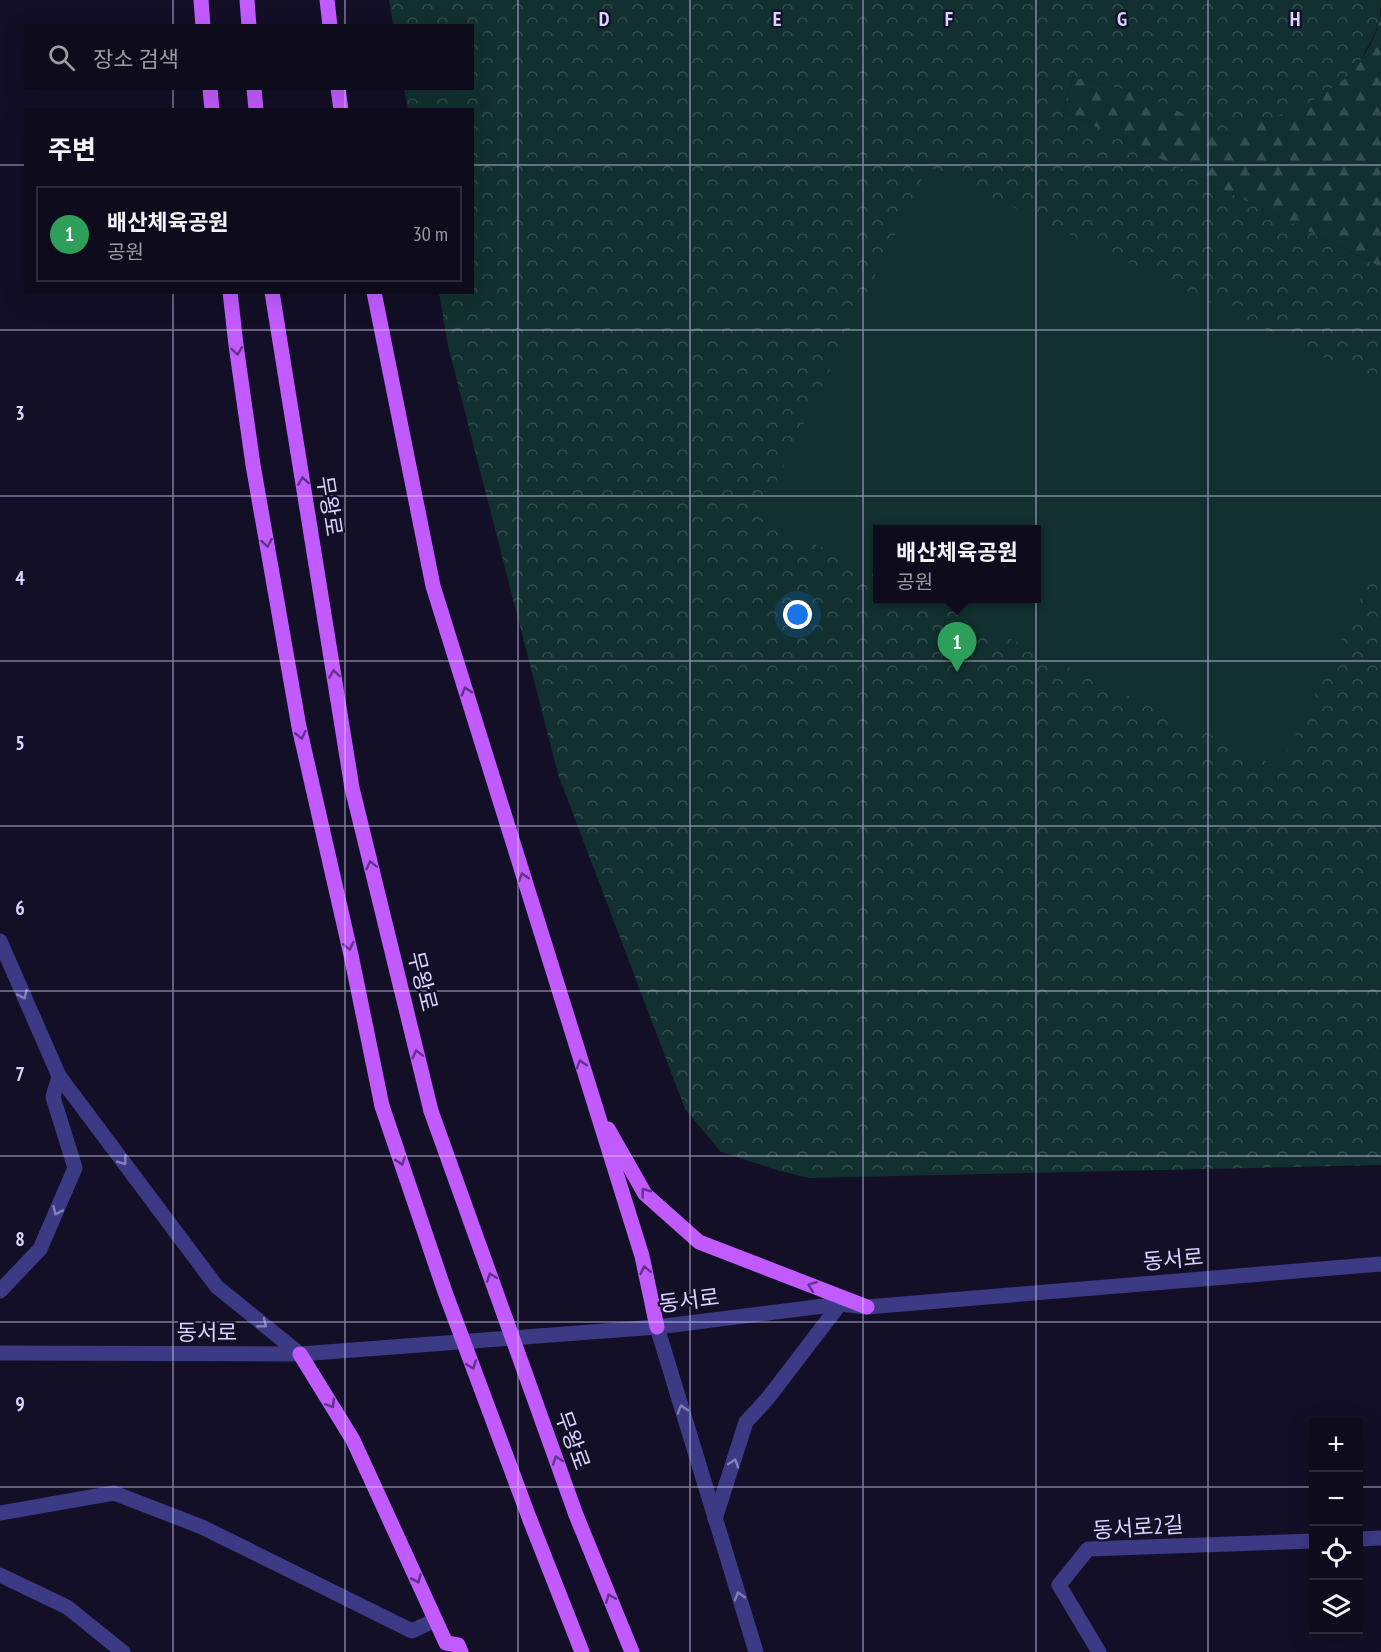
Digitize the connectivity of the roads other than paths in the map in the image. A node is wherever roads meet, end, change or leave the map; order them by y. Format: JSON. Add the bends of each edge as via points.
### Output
{"nodes":[{"id":1,"x":201,"y":0,"type":"edge"},
{"id":2,"x":248,"y":0,"type":"edge"},
{"id":3,"x":327,"y":0,"type":"edge"},
{"id":4,"x":203,"y":24,"type":"edge"},
{"id":5,"x":249,"y":24,"type":"edge"},
{"id":6,"x":330,"y":24,"type":"edge"},
{"id":7,"x":210,"y":90,"type":"edge"},
{"id":8,"x":254,"y":90,"type":"edge"},
{"id":9,"x":338,"y":90,"type":"edge"},
{"id":10,"x":212,"y":108,"type":"edge"},
{"id":11,"x":256,"y":108,"type":"edge"},
{"id":12,"x":341,"y":108,"type":"edge"},
{"id":13,"x":230,"y":294,"type":"edge"},
{"id":14,"x":272,"y":294,"type":"edge"},
{"id":15,"x":374,"y":294,"type":"edge"},
{"id":16,"x":0,"y":941,"type":"edge"},
{"id":17,"x":59,"y":1076,"type":"junction"},
{"id":18,"x":592,"y":1100,"type":"junction"},
{"id":19,"x":1381,"y":1264,"type":"edge"},
{"id":20,"x":0,"y":1291,"type":"edge"},
{"id":21,"x":840,"y":1304,"type":"junction"},
{"id":22,"x":867,"y":1307,"type":"junction"},
{"id":23,"x":657,"y":1327,"type":"junction"},
{"id":24,"x":0,"y":1353,"type":"edge"},
{"id":25,"x":300,"y":1354,"type":"junction"},
{"id":26,"x":0,"y":1513,"type":"edge"},
{"id":27,"x":715,"y":1519,"type":"junction"},
{"id":28,"x":1381,"y":1538,"type":"edge"},
{"id":29,"x":1363,"y":1539,"type":"edge"},
{"id":30,"x":1309,"y":1541,"type":"edge"},
{"id":31,"x":0,"y":1575,"type":"edge"},
{"id":32,"x":435,"y":1620,"type":"junction"},
{"id":33,"x":446,"y":1647,"type":"edge"},
{"id":34,"x":123,"y":1652,"type":"edge"},
{"id":35,"x":461,"y":1652,"type":"edge"},
{"id":36,"x":582,"y":1652,"type":"edge"},
{"id":37,"x":632,"y":1652,"type":"edge"},
{"id":38,"x":756,"y":1652,"type":"edge"},
{"id":39,"x":1099,"y":1652,"type":"edge"}],
"edges":[{"from":1,"to":4,"type":"main road"},
{"from":2,"to":5,"type":"main road"},
{"from":3,"to":6,"type":"main road"},
{"from":7,"to":10,"type":"main road"},
{"from":8,"to":11,"type":"main road"},
{"from":9,"to":12,"type":"main road"},
{"from":13,"to":36,"type":"main road","one_way":true,"bridge":true,"via":[[253,465],[299,727],[382,1106],[445,1292]]},
{"from":37,"to":14,"type":"main road","name":"무왕로","one_way":true,"bridge":true,"via":[[576,1515],[431,1111],[352,788]]},
{"from":18,"to":15,"type":"main road","one_way":true,"via":[[433,586]]},
{"from":16,"to":17,"type":"street","one_way":true},
{"from":17,"to":20,"type":"street","one_way":true,"via":[[53,1097],[75,1168],[40,1249]]},
{"from":17,"to":25,"type":"street","one_way":true,"via":[[218,1287]]},
{"from":22,"to":18,"type":"main road","one_way":true,"via":[[699,1242],[645,1194]]},
{"from":23,"to":18,"type":"main road","one_way":true,"via":[[642,1256]]},
{"from":19,"to":22,"type":"street","name":"동서로"},
{"from":21,"to":22,"type":"street","name":"동서로"},
{"from":21,"to":23,"type":"street","name":"동서로"},
{"from":27,"to":21,"type":"street","one_way":true,"via":[[746,1422]]},
{"from":23,"to":25,"type":"street","name":"동서로"},
{"from":27,"to":23,"type":"street","one_way":true},
{"from":24,"to":25,"type":"street","name":"동서로"},
{"from":25,"to":32,"type":"main road","one_way":true,"via":[[354,1440]]},
{"from":26,"to":32,"type":"street","via":[[114,1493],[202,1527],[412,1631]]},
{"from":38,"to":27,"type":"street","one_way":true},
{"from":28,"to":29,"type":"street"},
{"from":30,"to":39,"type":"street","name":"동서로2길","via":[[1088,1549],[1059,1585]]},
{"from":31,"to":34,"type":"street","via":[[67,1606]]},
{"from":32,"to":33,"type":"main road"},
{"from":33,"to":35,"type":"main road","via":[[458,1645]]}]}
